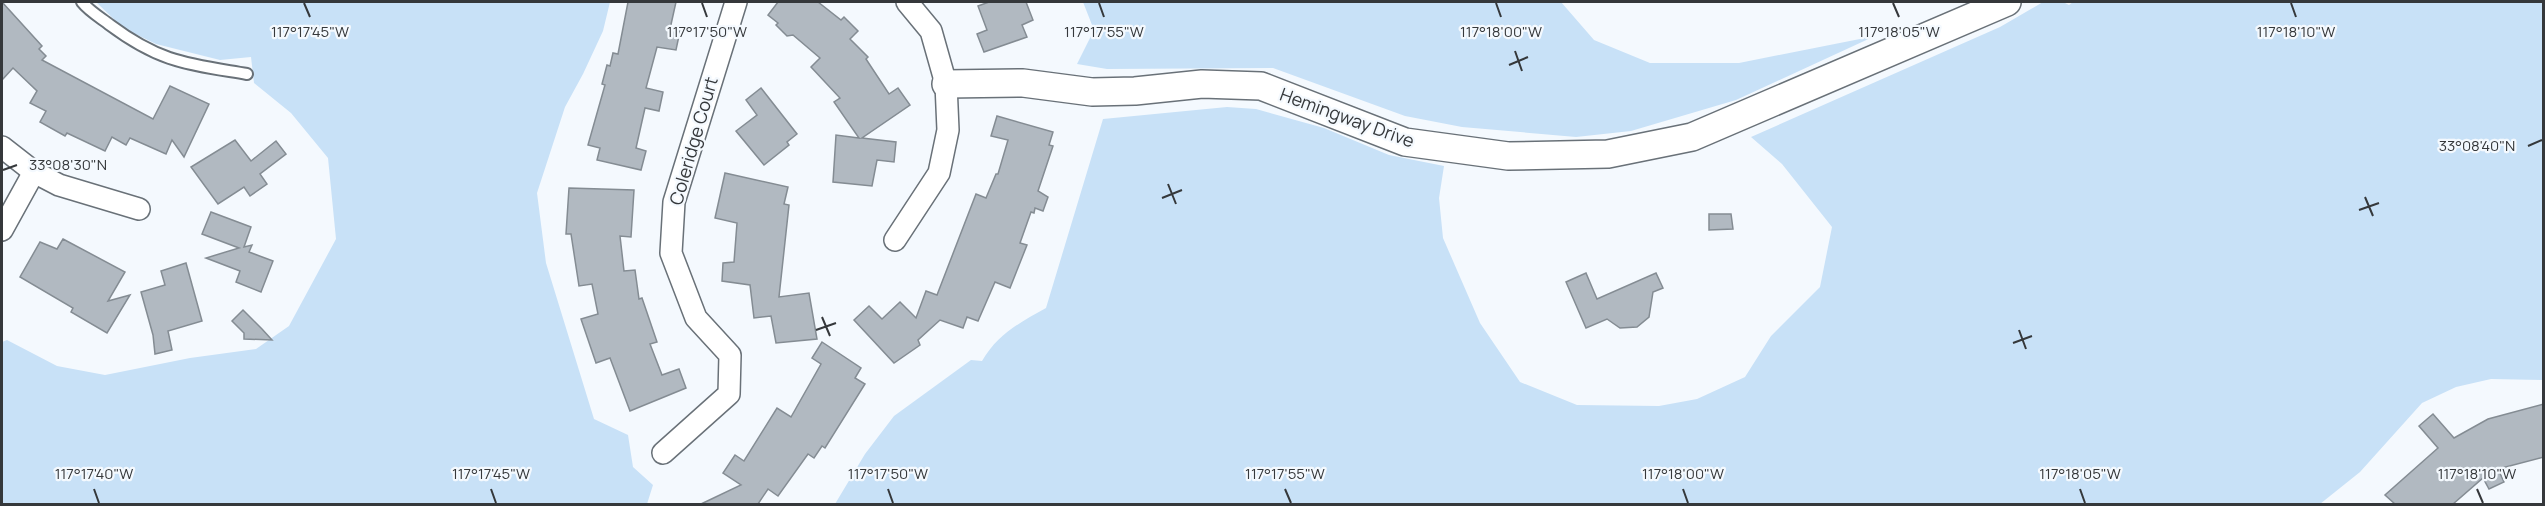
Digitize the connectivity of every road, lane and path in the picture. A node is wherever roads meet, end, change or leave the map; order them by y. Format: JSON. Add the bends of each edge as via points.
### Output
{"nodes":[{"id":1,"x":82,"y":2,"type":"edge"},
{"id":2,"x":736,"y":2,"type":"edge"},
{"id":3,"x":907,"y":2,"type":"edge"},
{"id":4,"x":2007,"y":2,"type":"edge"},
{"id":5,"x":247,"y":74,"type":"dead end"},
{"id":6,"x":946,"y":84,"type":"junction"},
{"id":7,"x":2,"y":147,"type":"edge"},
{"id":8,"x":34,"y":172,"type":"junction"},
{"id":9,"x":140,"y":209,"type":"dead end"},
{"id":10,"x":2,"y":230,"type":"edge"},
{"id":11,"x":895,"y":240,"type":"dead end"},
{"id":12,"x":663,"y":453,"type":"dead end"}],
"edges":[{"from":1,"to":5,"type":"lane","via":[[131,41],[157,56]]},
{"from":2,"to":12,"type":"street","name":"Coleridge Court","via":[[674,202],[671,253],[696,318],[730,355],[729,394]]},
{"from":3,"to":6,"type":"street","via":[[931,31]]},
{"from":4,"to":6,"type":"street","name":"Hemingway Drive","via":[[1692,137],[1608,154],[1508,156],[1406,142],[1261,86],[1202,84],[1092,92],[1023,83]]},
{"from":6,"to":11,"type":"street","via":[[948,130],[939,173]]},
{"from":7,"to":8,"type":"street"},
{"from":8,"to":9,"type":"street","via":[[59,185]]},
{"from":8,"to":10,"type":"street"}]}
